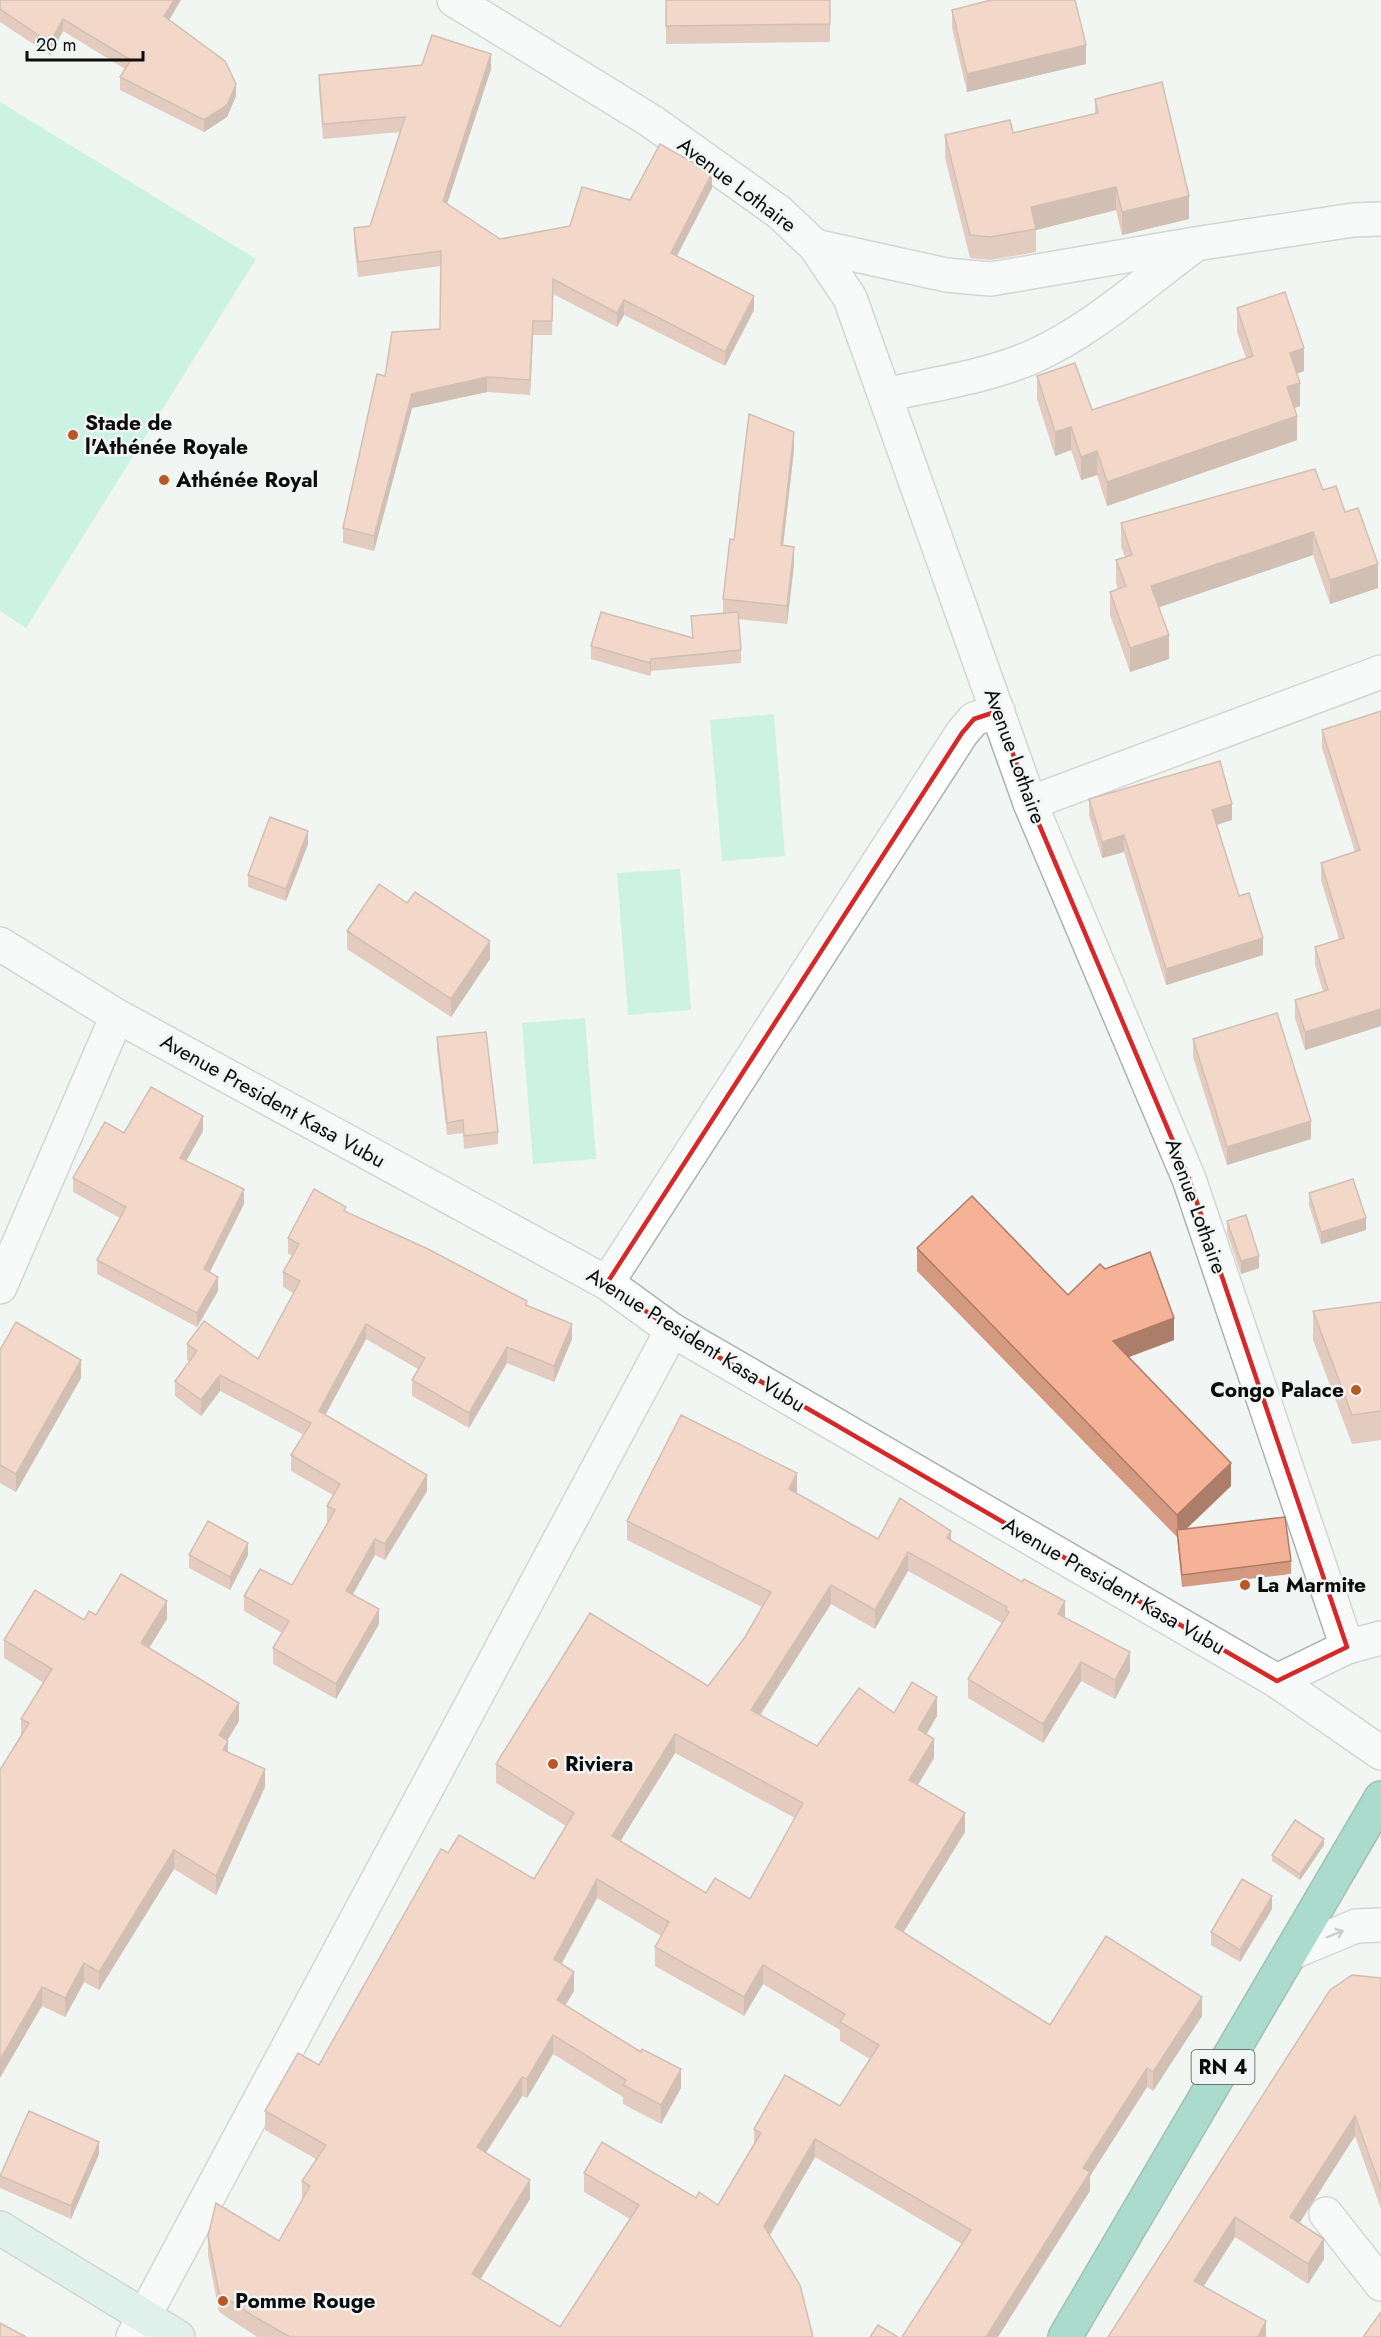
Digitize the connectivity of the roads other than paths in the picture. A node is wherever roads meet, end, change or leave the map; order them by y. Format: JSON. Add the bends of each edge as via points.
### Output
{"nodes":[{"id":1,"x":454,"y":0,"type":"edge"},
{"id":2,"x":1381,"y":219,"type":"edge"},
{"id":3,"x":1195,"y":244,"type":"junction"},
{"id":4,"x":815,"y":246,"type":"junction"},
{"id":5,"x":885,"y":395,"type":"junction"},
{"id":6,"x":1381,"y":672,"type":"edge"},
{"id":7,"x":998,"y":711,"type":"junction"},
{"id":8,"x":1030,"y":803,"type":"junction"},
{"id":9,"x":0,"y":944,"type":"edge"},
{"id":10,"x":117,"y":1016,"type":"junction"},
{"id":11,"x":607,"y":1283,"type":"junction"},
{"id":12,"x":0,"y":1287,"type":"edge"},
{"id":13,"x":672,"y":1330,"type":"junction"},
{"id":14,"x":1381,"y":1638,"type":"edge"},
{"id":15,"x":1347,"y":1647,"type":"junction"},
{"id":16,"x":1277,"y":1681,"type":"junction"},
{"id":17,"x":1381,"y":1753,"type":"edge"},
{"id":18,"x":1381,"y":1798,"type":"edge"},
{"id":19,"x":1381,"y":1925,"type":"edge"},
{"id":20,"x":1291,"y":1953,"type":"junction"},
{"id":21,"x":1326,"y":2214,"type":"dead end"},
{"id":22,"x":0,"y":2228,"type":"edge"},
{"id":23,"x":1381,"y":2284,"type":"edge"},
{"id":24,"x":138,"y":2327,"type":"edge"},
{"id":25,"x":178,"y":2337,"type":"edge"},
{"id":26,"x":1065,"y":2337,"type":"edge"}],
"edges":[{"from":1,"to":4,"type":"street","name":"Avenue Lothaire","via":[[651,121],[779,212]]},
{"from":2,"to":3,"type":"street"},
{"from":3,"to":4,"type":"street","via":[[991,279],[946,275]]},
{"from":3,"to":5,"type":"street","via":[[1084,328],[1033,356],[989,371]]},
{"from":4,"to":5,"type":"street","name":"Avenue Lothaire","via":[[850,298]]},
{"from":5,"to":7,"type":"street","name":"Avenue Lothaire"},
{"from":6,"to":8,"type":"street"},
{"from":7,"to":8,"type":"street","name":"Avenue Lothaire"},
{"from":7,"to":11,"type":"street","via":[[974,719],[962,733]]},
{"from":8,"to":15,"type":"street","name":"Avenue Lothaire","via":[[1189,1179]]},
{"from":9,"to":10,"type":"street","name":"Avenue President Kasa Vubu"},
{"from":10,"to":11,"type":"street","name":"Avenue President Kasa Vubu"},
{"from":10,"to":12,"type":"street"},
{"from":11,"to":13,"type":"street","name":"Avenue President Kasa Vubu"},
{"from":13,"to":16,"type":"street","name":"Avenue President Kasa Vubu"},
{"from":13,"to":24,"type":"street"},
{"from":14,"to":15,"type":"street"},
{"from":15,"to":16,"type":"street"},
{"from":16,"to":17,"type":"street","name":"Avenue President Kasa Vubu"},
{"from":18,"to":20,"type":"highway","number":"RN 4"},
{"from":20,"to":19,"type":"street","one_way":true,"via":[[1356,1926]]},
{"from":20,"to":26,"type":"highway","number":"RN 4"},
{"from":21,"to":23,"type":"street"},
{"from":22,"to":24,"type":"main road"},
{"from":24,"to":25,"type":"main road"}]}
